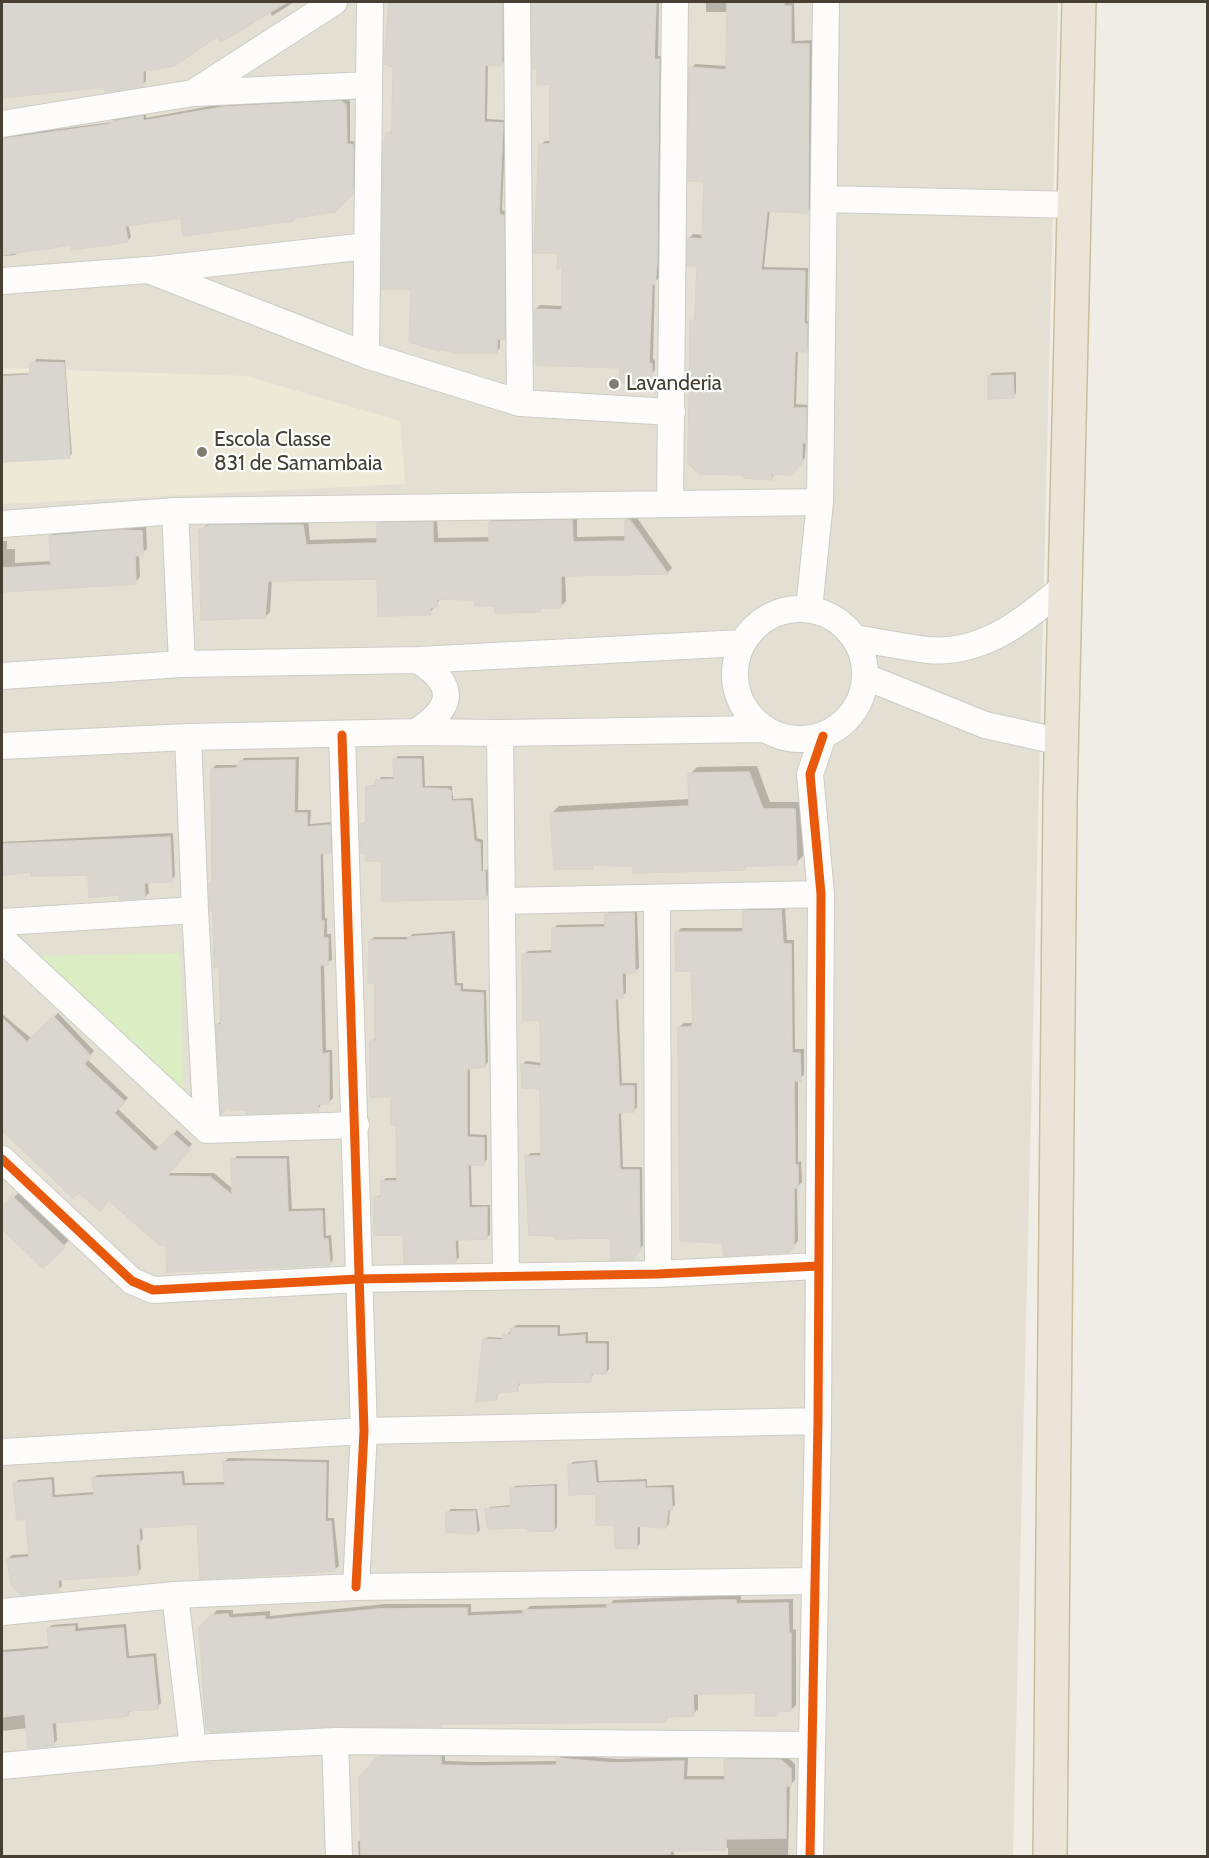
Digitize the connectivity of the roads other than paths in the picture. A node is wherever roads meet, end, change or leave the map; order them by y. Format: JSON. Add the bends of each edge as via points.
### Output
{"nodes":[{"id":1,"x":334,"y":2,"type":"edge"},
{"id":2,"x":370,"y":2,"type":"edge"},
{"id":3,"x":517,"y":2,"type":"edge"},
{"id":4,"x":675,"y":2,"type":"edge"},
{"id":5,"x":826,"y":2,"type":"edge"},
{"id":6,"x":1079,"y":2,"type":"edge"},
{"id":7,"x":368,"y":85,"type":"junction"},
{"id":8,"x":193,"y":93,"type":"junction"},
{"id":9,"x":2,"y":124,"type":"edge"},
{"id":10,"x":824,"y":199,"type":"junction"},
{"id":11,"x":1076,"y":205,"type":"junction"},
{"id":12,"x":366,"y":246,"type":"junction"},
{"id":13,"x":148,"y":270,"type":"junction"},
{"id":14,"x":2,"y":281,"type":"edge"},
{"id":15,"x":366,"y":355,"type":"junction"},
{"id":16,"x":520,"y":403,"type":"junction"},
{"id":17,"x":672,"y":412,"type":"junction"},
{"id":18,"x":820,"y":502,"type":"junction"},
{"id":19,"x":670,"y":504,"type":"junction"},
{"id":20,"x":175,"y":511,"type":"junction"},
{"id":21,"x":2,"y":524,"type":"edge"},
{"id":22,"x":1067,"y":584,"type":"junction"},
{"id":23,"x":809,"y":609,"type":"junction"},
{"id":24,"x":854,"y":638,"type":"junction"},
{"id":25,"x":741,"y":643,"type":"junction"},
{"id":26,"x":418,"y":660,"type":"junction"},
{"id":27,"x":182,"y":664,"type":"junction"},
{"id":28,"x":2,"y":676,"type":"edge"},
{"id":29,"x":866,"y":677,"type":"junction"},
{"id":30,"x":763,"y":729,"type":"junction"},
{"id":31,"x":416,"y":732,"type":"junction"},
{"id":32,"x":500,"y":733,"type":"junction"},
{"id":33,"x":342,"y":735,"type":"junction"},
{"id":34,"x":823,"y":736,"type":"junction"},
{"id":35,"x":188,"y":737,"type":"junction"},
{"id":36,"x":789,"y":739,"type":"junction"},
{"id":37,"x":1062,"y":742,"type":"junction"},
{"id":38,"x":2,"y":746,"type":"edge"},
{"id":39,"x":810,"y":774,"type":"junction"},
{"id":40,"x":821,"y":894,"type":"junction"},
{"id":41,"x":657,"y":898,"type":"junction"},
{"id":42,"x":503,"y":901,"type":"junction"},
{"id":43,"x":195,"y":910,"type":"junction"},
{"id":44,"x":2,"y":922,"type":"edge"},
{"id":45,"x":2,"y":939,"type":"edge"},
{"id":46,"x":356,"y":1125,"type":"junction"},
{"id":47,"x":207,"y":1130,"type":"junction"},
{"id":48,"x":2,"y":1159,"type":"edge"},
{"id":49,"x":818,"y":1266,"type":"junction"},
{"id":50,"x":658,"y":1274,"type":"junction"},
{"id":51,"x":506,"y":1276,"type":"junction"},
{"id":52,"x":358,"y":1279,"type":"junction"},
{"id":53,"x":818,"y":1421,"type":"junction"},
{"id":54,"x":364,"y":1431,"type":"junction"},
{"id":55,"x":2,"y":1452,"type":"edge"},
{"id":56,"x":814,"y":1581,"type":"junction"},
{"id":57,"x":356,"y":1587,"type":"junction"},
{"id":58,"x":176,"y":1595,"type":"junction"},
{"id":59,"x":2,"y":1612,"type":"edge"},
{"id":60,"x":334,"y":1741,"type":"junction"},
{"id":61,"x":812,"y":1745,"type":"junction"},
{"id":62,"x":193,"y":1748,"type":"junction"},
{"id":63,"x":2,"y":1766,"type":"edge"},
{"id":64,"x":339,"y":1857,"type":"edge"},
{"id":65,"x":810,"y":1857,"type":"edge"},
{"id":66,"x":1050,"y":1857,"type":"edge"}],
"edges":[{"from":1,"to":8,"type":"street"},
{"from":2,"to":7,"type":"street"},
{"from":3,"to":16,"type":"street"},
{"from":4,"to":17,"type":"street"},
{"from":5,"to":10,"type":"street"},
{"from":6,"to":11,"type":"highway"},
{"from":7,"to":8,"type":"street"},
{"from":7,"to":12,"type":"street"},
{"from":8,"to":9,"type":"street"},
{"from":10,"to":11,"type":"street"},
{"from":10,"to":18,"type":"street"},
{"from":11,"to":22,"type":"highway"},
{"from":12,"to":13,"type":"street"},
{"from":12,"to":15,"type":"street"},
{"from":13,"to":14,"type":"street"},
{"from":13,"to":15,"type":"street"},
{"from":15,"to":16,"type":"street"},
{"from":16,"to":17,"type":"street"},
{"from":17,"to":19,"type":"street"},
{"from":18,"to":19,"type":"street"},
{"from":18,"to":23,"type":"street"},
{"from":19,"to":20,"type":"street"},
{"from":20,"to":21,"type":"street"},
{"from":20,"to":27,"type":"street"},
{"from":22,"to":24,"type":"street","via":[[1011,628],[983,643],[930,650]]},
{"from":22,"to":37,"type":"highway"},
{"from":23,"to":24,"type":"street","via":[[835,619]]},
{"from":23,"to":25,"type":"street","via":[[782,611],[759,622]]},
{"from":24,"to":29,"type":"street","via":[[863,657]]},
{"from":25,"to":26,"type":"street"},
{"from":25,"to":30,"type":"street","via":[[735,661],[738,699]]},
{"from":26,"to":27,"type":"street"},
{"from":26,"to":31,"type":"street","via":[[437,673],[446,699],[444,710],[436,719]]},
{"from":27,"to":28,"type":"street"},
{"from":29,"to":34,"type":"street","via":[[853,713]]},
{"from":29,"to":37,"type":"street","via":[[986,725]]},
{"from":30,"to":32,"type":"street"},
{"from":30,"to":36,"type":"street"},
{"from":31,"to":32,"type":"street"},
{"from":31,"to":33,"type":"street"},
{"from":32,"to":42,"type":"street"},
{"from":33,"to":35,"type":"street"},
{"from":33,"to":46,"type":"street"},
{"from":34,"to":36,"type":"street"},
{"from":34,"to":39,"type":"street"},
{"from":35,"to":38,"type":"street"},
{"from":35,"to":43,"type":"street"},
{"from":36,"to":39,"type":"street"},
{"from":37,"to":66,"type":"highway"},
{"from":39,"to":40,"type":"street"},
{"from":40,"to":41,"type":"street"},
{"from":40,"to":49,"type":"street"},
{"from":41,"to":42,"type":"street"},
{"from":41,"to":50,"type":"street"},
{"from":42,"to":51,"type":"street"},
{"from":43,"to":44,"type":"street"},
{"from":43,"to":47,"type":"street"},
{"from":45,"to":47,"type":"street"},
{"from":46,"to":47,"type":"street"},
{"from":46,"to":52,"type":"street"},
{"from":48,"to":52,"type":"street","via":[[132,1281],[153,1290]]},
{"from":49,"to":50,"type":"street"},
{"from":49,"to":53,"type":"street"},
{"from":50,"to":51,"type":"street"},
{"from":51,"to":52,"type":"street"},
{"from":52,"to":54,"type":"street"},
{"from":53,"to":54,"type":"street"},
{"from":53,"to":56,"type":"street"},
{"from":54,"to":55,"type":"street"},
{"from":54,"to":57,"type":"street"},
{"from":56,"to":57,"type":"street"},
{"from":56,"to":61,"type":"street"},
{"from":57,"to":58,"type":"street"},
{"from":58,"to":59,"type":"street"},
{"from":58,"to":62,"type":"street"},
{"from":60,"to":61,"type":"street"},
{"from":60,"to":62,"type":"street"},
{"from":60,"to":64,"type":"street"},
{"from":61,"to":65,"type":"street"},
{"from":62,"to":63,"type":"street"}]}
